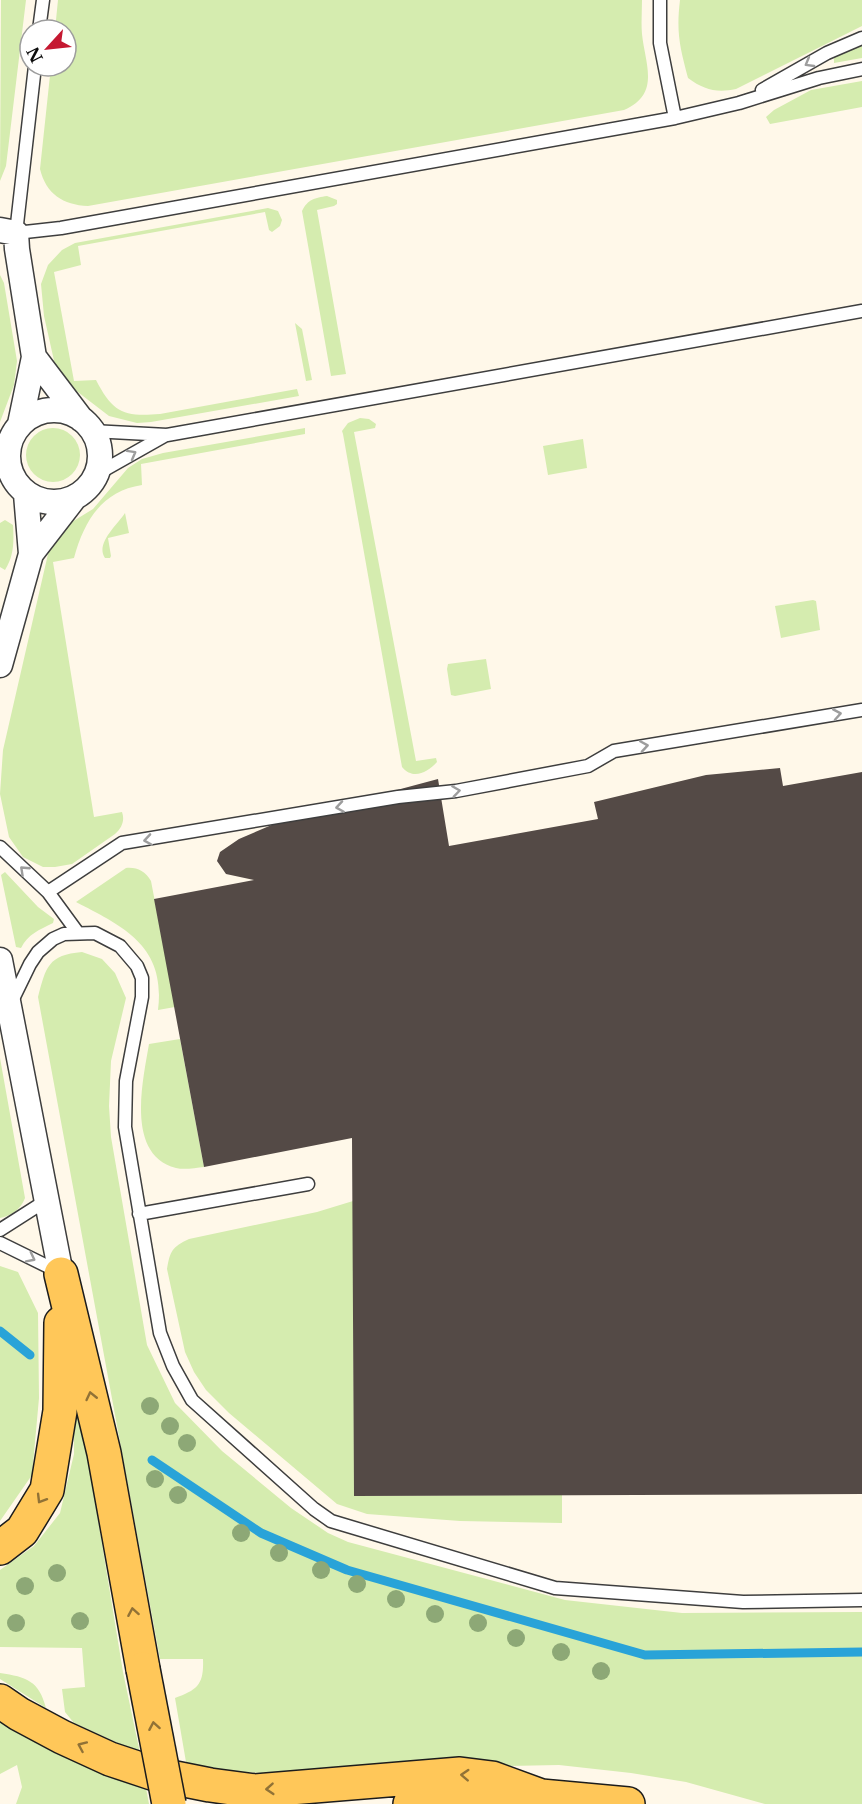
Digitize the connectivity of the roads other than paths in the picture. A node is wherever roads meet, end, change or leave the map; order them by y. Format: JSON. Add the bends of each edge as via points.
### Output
{"nodes":[{"id":1,"x":42,"y":0,"type":"edge"},
{"id":2,"x":660,"y":0,"type":"edge"},
{"id":3,"x":40,"y":18,"type":"edge"},
{"id":4,"x":862,"y":38,"type":"edge"},
{"id":5,"x":862,"y":69,"type":"edge"},
{"id":6,"x":33,"y":78,"type":"edge"},
{"id":7,"x":739,"y":103,"type":"junction"},
{"id":8,"x":675,"y":118,"type":"junction"},
{"id":9,"x":8,"y":231,"type":"edge"},
{"id":10,"x":862,"y":311,"type":"edge"},
{"id":11,"x":34,"y":357,"type":"junction"},
{"id":12,"x":20,"y":424,"type":"junction"},
{"id":13,"x":86,"y":425,"type":"junction"},
{"id":14,"x":167,"y":435,"type":"junction"},
{"id":15,"x":97,"y":474,"type":"junction"},
{"id":16,"x":5,"y":479,"type":"edge"},
{"id":17,"x":26,"y":494,"type":"junction"},
{"id":18,"x":75,"y":497,"type":"junction"},
{"id":19,"x":31,"y":554,"type":"junction"},
{"id":20,"x":0,"y":591,"type":"edge"},
{"id":21,"x":14,"y":612,"type":"junction"},
{"id":22,"x":0,"y":665,"type":"edge"},
{"id":23,"x":862,"y":710,"type":"edge"},
{"id":24,"x":0,"y":848,"type":"edge"},
{"id":25,"x":48,"y":892,"type":"junction"},
{"id":26,"x":78,"y":933,"type":"junction"},
{"id":27,"x":0,"y":960,"type":"edge"},
{"id":28,"x":9,"y":1006,"type":"junction"},
{"id":29,"x":308,"y":1184,"type":"dead end"},
{"id":30,"x":47,"y":1200,"type":"junction"},
{"id":31,"x":139,"y":1214,"type":"junction"},
{"id":32,"x":0,"y":1230,"type":"edge"},
{"id":33,"x":0,"y":1243,"type":"edge"},
{"id":34,"x":61,"y":1274,"type":"junction"},
{"id":35,"x":0,"y":1548,"type":"edge"},
{"id":36,"x":862,"y":1600,"type":"edge"},
{"id":37,"x":0,"y":1701,"type":"edge"},
{"id":38,"x":541,"y":1796,"type":"junction"},
{"id":39,"x":169,"y":1804,"type":"edge"},
{"id":40,"x":410,"y":1804,"type":"edge"},
{"id":41,"x":628,"y":1804,"type":"edge"}],
"edges":[{"from":1,"to":3,"type":"lane"},
{"from":2,"to":8,"type":"lane","via":[[660,43]]},
{"from":4,"to":7,"type":"lane","one_way":true,"via":[[827,53]]},
{"from":5,"to":7,"type":"lane"},
{"from":6,"to":9,"type":"lane"},
{"from":7,"to":8,"type":"lane"},
{"from":8,"to":9,"type":"lane","via":[[61,228]]},
{"from":9,"to":11,"type":"street","via":[[16,249]]},
{"from":10,"to":14,"type":"lane"},
{"from":11,"to":12,"type":"street"},
{"from":11,"to":13,"type":"street"},
{"from":12,"to":13,"type":"street","via":[[33,414],[49,410],[66,411]]},
{"from":12,"to":16,"type":"street","via":[[8,447]]},
{"from":13,"to":14,"type":"lane"},
{"from":13,"to":15,"type":"street","via":[[98,444]]},
{"from":15,"to":14,"type":"lane","one_way":true},
{"from":15,"to":18,"type":"street","via":[[88,488]]},
{"from":16,"to":17,"type":"street"},
{"from":17,"to":18,"type":"street","via":[[58,503]]},
{"from":17,"to":19,"type":"street"},
{"from":18,"to":19,"type":"street"},
{"from":19,"to":21,"type":"street"},
{"from":20,"to":21,"type":"street"},
{"from":21,"to":22,"type":"street"},
{"from":23,"to":25,"type":"lane","via":[[614,751],[588,766],[456,791],[122,843]]},
{"from":25,"to":24,"type":"lane","one_way":true},
{"from":25,"to":26,"type":"lane"},
{"from":26,"to":28,"type":"lane","via":[[53,939],[38,952]]},
{"from":26,"to":31,"type":"lane","via":[[96,933],[120,946],[142,978],[126,1081],[125,1127]]},
{"from":27,"to":28,"type":"street"},
{"from":28,"to":30,"type":"street"},
{"from":29,"to":31,"type":"lane"},
{"from":30,"to":32,"type":"lane"},
{"from":30,"to":34,"type":"street"},
{"from":31,"to":36,"type":"lane","via":[[160,1334],[192,1400],[332,1521],[555,1588],[743,1602]]},
{"from":33,"to":34,"type":"lane","one_way":true},
{"from":34,"to":35,"type":"main road","one_way":true,"via":[[60,1411],[47,1490],[22,1531]]},
{"from":39,"to":34,"type":"main road","one_way":true,"bridge":true,"via":[[104,1453]]},
{"from":38,"to":37,"type":"main road","one_way":true,"via":[[492,1778],[460,1774],[255,1791],[210,1785],[155,1774],[110,1759]]},
{"from":38,"to":40,"type":"main road"},
{"from":38,"to":41,"type":"main road"}]}
